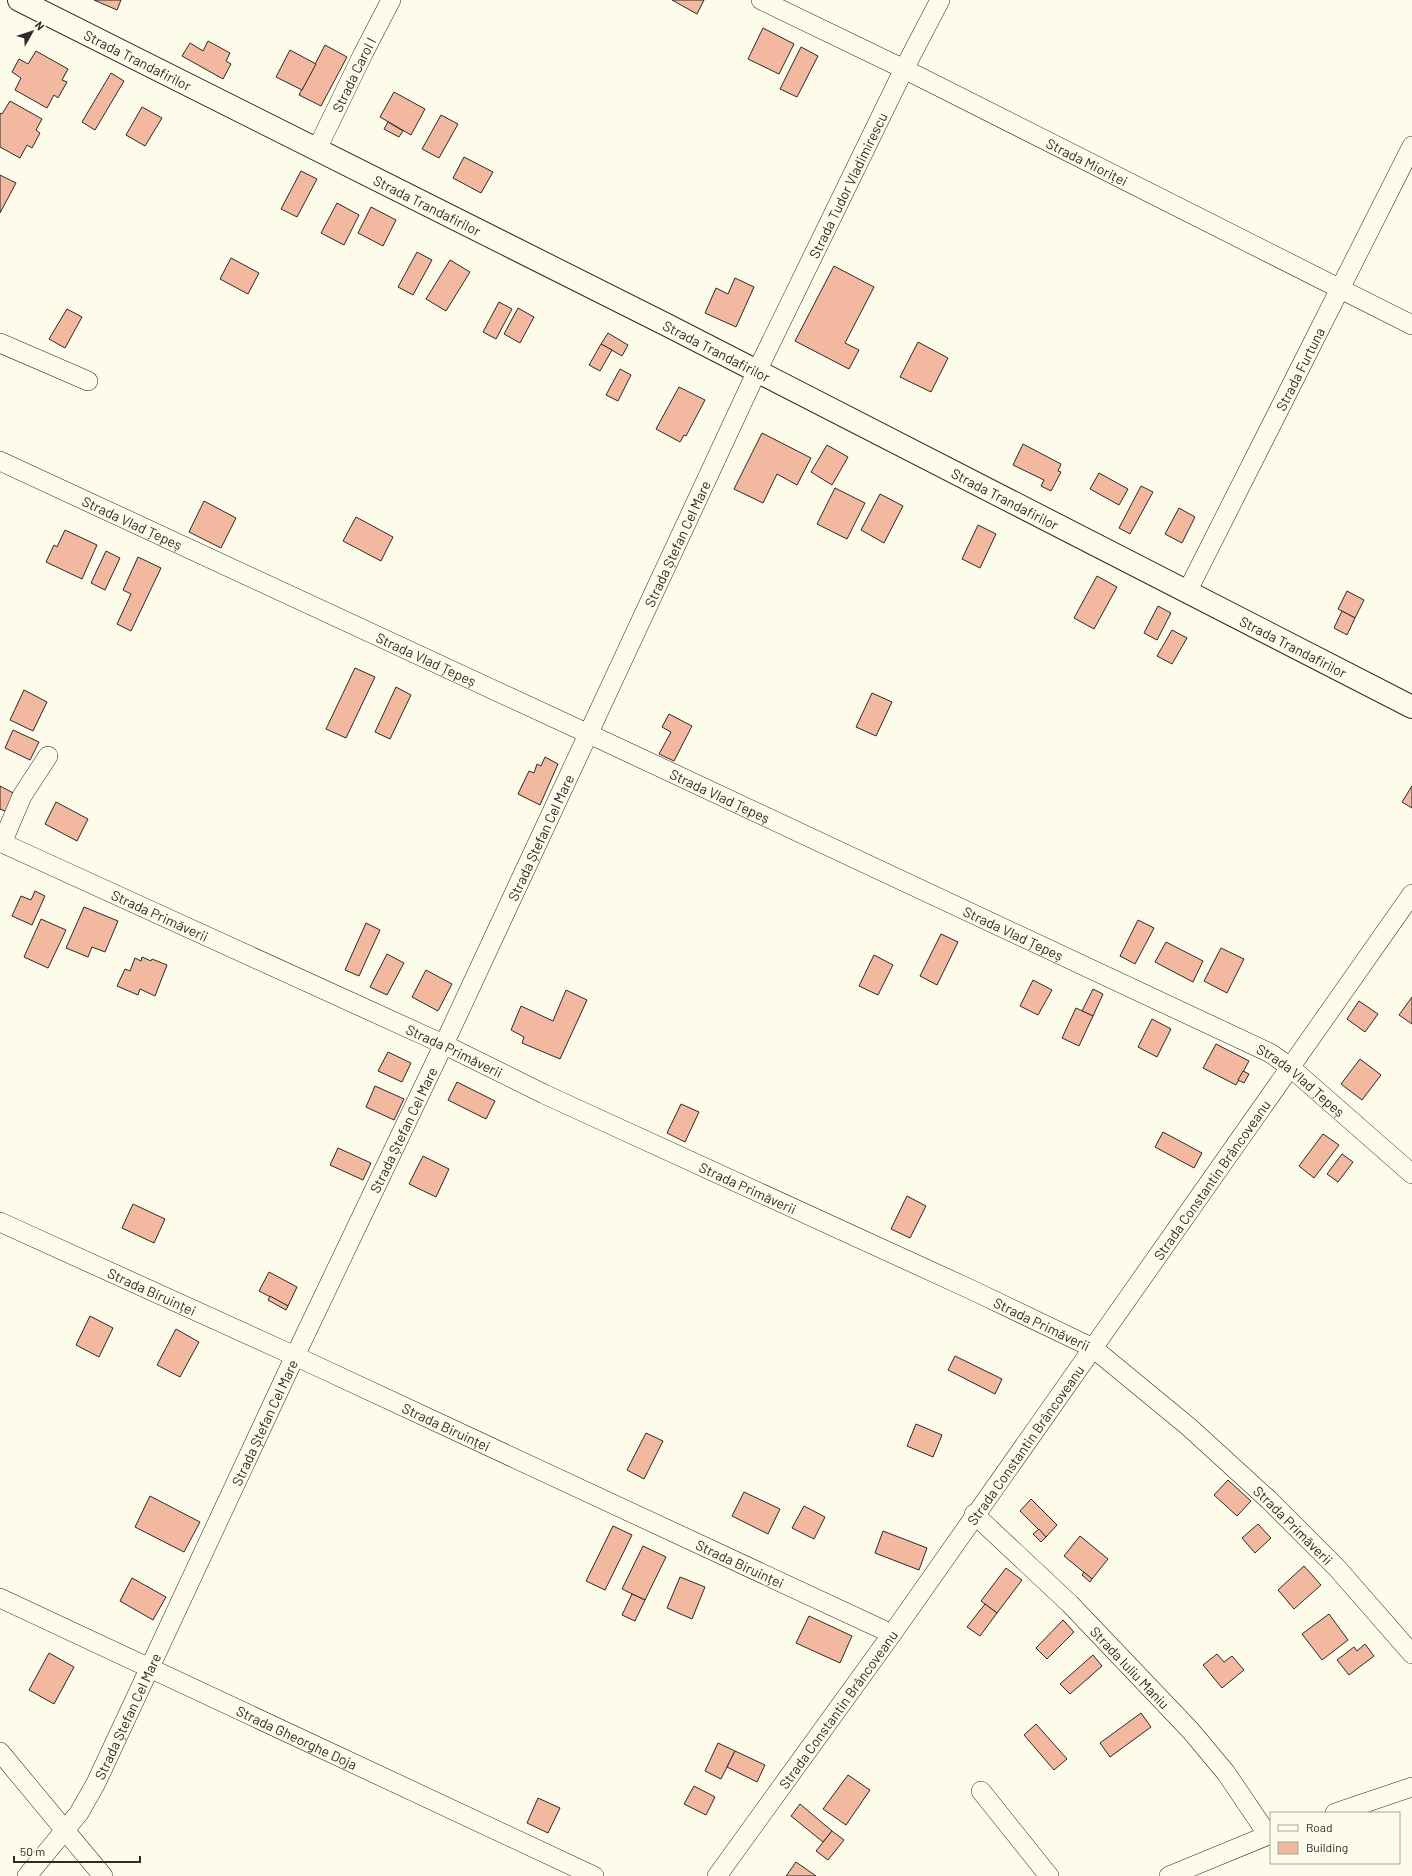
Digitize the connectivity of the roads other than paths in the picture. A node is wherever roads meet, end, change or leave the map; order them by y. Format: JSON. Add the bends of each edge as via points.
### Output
{"nodes":[{"id":1,"x":19,"y":0,"type":"edge"},
{"id":2,"x":391,"y":0,"type":"edge"},
{"id":3,"x":761,"y":0,"type":"edge"},
{"id":4,"x":940,"y":0,"type":"edge"},
{"id":5,"x":904,"y":69,"type":"junction"},
{"id":6,"x":1412,"y":146,"type":"edge"},
{"id":7,"x":317,"y":149,"type":"junction"},
{"id":8,"x":1339,"y":288,"type":"junction"},
{"id":9,"x":1412,"y":325,"type":"edge"},
{"id":10,"x":0,"y":344,"type":"edge"},
{"id":11,"x":757,"y":371,"type":"junction"},
{"id":12,"x":88,"y":381,"type":"dead end"},
{"id":13,"x":0,"y":461,"type":"edge"},
{"id":14,"x":1187,"y":592,"type":"junction"},
{"id":15,"x":1412,"y":706,"type":"edge"},
{"id":16,"x":588,"y":734,"type":"junction"},
{"id":17,"x":48,"y":756,"type":"dead end"},
{"id":18,"x":1,"y":843,"type":"edge"},
{"id":19,"x":1412,"y":894,"type":"edge"},
{"id":20,"x":443,"y":1044,"type":"junction"},
{"id":21,"x":1290,"y":1066,"type":"junction"},
{"id":22,"x":1412,"y":1174,"type":"edge"},
{"id":23,"x":0,"y":1222,"type":"edge"},
{"id":24,"x":1093,"y":1348,"type":"junction"},
{"id":25,"x":296,"y":1356,"type":"junction"},
{"id":26,"x":974,"y":1514,"type":"junction"},
{"id":27,"x":0,"y":1598,"type":"edge"},
{"id":28,"x":892,"y":1634,"type":"junction"},
{"id":29,"x":1412,"y":1654,"type":"edge"},
{"id":30,"x":150,"y":1667,"type":"junction"},
{"id":31,"x":0,"y":1752,"type":"edge"},
{"id":32,"x":1412,"y":1787,"type":"edge"},
{"id":33,"x":981,"y":1791,"type":"dead end"},
{"id":34,"x":1338,"y":1812,"type":"edge"},
{"id":35,"x":63,"y":1830,"type":"junction"},
{"id":36,"x":1270,"y":1835,"type":"edge"},
{"id":37,"x":26,"y":1876,"type":"edge"},
{"id":38,"x":103,"y":1876,"type":"edge"},
{"id":39,"x":594,"y":1876,"type":"edge"},
{"id":40,"x":717,"y":1876,"type":"edge"},
{"id":41,"x":1049,"y":1876,"type":"edge"},
{"id":42,"x":1169,"y":1876,"type":"edge"}],
"edges":[{"from":1,"to":7,"type":"main road","name":"Strada Trandafirilor"},
{"from":2,"to":7,"type":"street","name":"Strada Carol I"},
{"from":3,"to":5,"type":"street","name":"Strada Mioriței"},
{"from":4,"to":5,"type":"street","name":"Strada Tudor Vladimirescu"},
{"from":5,"to":8,"type":"street","name":"Strada Mioriței"},
{"from":5,"to":11,"type":"street","name":"Strada Tudor Vladimirescu"},
{"from":6,"to":8,"type":"street","name":"Strada Furtuna"},
{"from":7,"to":11,"type":"main road","name":"Strada Trandafirilor"},
{"from":8,"to":9,"type":"street","name":"Strada Mioriței"},
{"from":8,"to":14,"type":"street","name":"Strada Furtuna"},
{"from":10,"to":12,"type":"street"},
{"from":11,"to":14,"type":"main road","name":"Strada Trandafirilor"},
{"from":11,"to":16,"type":"street","name":"Strada Ștefan Cel Mare"},
{"from":13,"to":16,"type":"street","name":"Strada Vlad Țepeș"},
{"from":14,"to":15,"type":"main road","name":"Strada Trandafirilor"},
{"from":16,"to":20,"type":"street","name":"Strada Ștefan Cel Mare"},
{"from":16,"to":21,"type":"street","name":"Strada Vlad Țepeș","via":[[1270,1053]]},
{"from":17,"to":18,"type":"street","via":[[22,796]]},
{"from":18,"to":20,"type":"street","name":"Strada Primăverii"},
{"from":19,"to":21,"type":"street","name":"Strada Constantin Brâncoveanu"},
{"from":20,"to":24,"type":"street","name":"Strada Primăverii","via":[[552,1098]]},
{"from":20,"to":25,"type":"street","name":"Strada Ștefan Cel Mare"},
{"from":21,"to":22,"type":"street","name":"Strada Vlad Țepeș"},
{"from":21,"to":24,"type":"street","name":"Strada Constantin Brâncoveanu"},
{"from":23,"to":25,"type":"street","name":"Strada Biruinței"},
{"from":24,"to":26,"type":"street","name":"Strada Constantin Brâncoveanu"},
{"from":24,"to":29,"type":"street","name":"Strada Primăverii","via":[[1189,1427],[1269,1500],[1337,1568]]},
{"from":25,"to":28,"type":"street","name":"Strada Biruinței"},
{"from":25,"to":30,"type":"street","name":"Strada Ștefan Cel Mare"},
{"from":26,"to":28,"type":"street","name":"Strada Constantin Brâncoveanu"},
{"from":26,"to":36,"type":"street","name":"Strada Iuliu Maniu","via":[[1070,1604],[1192,1731]]},
{"from":27,"to":30,"type":"street","name":"Strada Gheorghe Doja"},
{"from":28,"to":40,"type":"street","name":"Strada Constantin Brâncoveanu"},
{"from":30,"to":35,"type":"street","name":"Strada Ștefan Cel Mare","via":[[96,1783],[79,1813]]},
{"from":30,"to":39,"type":"street","name":"Strada Gheorghe Doja"},
{"from":31,"to":35,"type":"street"},
{"from":32,"to":34,"type":"street"},
{"from":33,"to":41,"type":"street"},
{"from":35,"to":37,"type":"street","name":"Strada Ștefan Cel Mare"},
{"from":35,"to":38,"type":"street"},
{"from":36,"to":42,"type":"street"}]}
